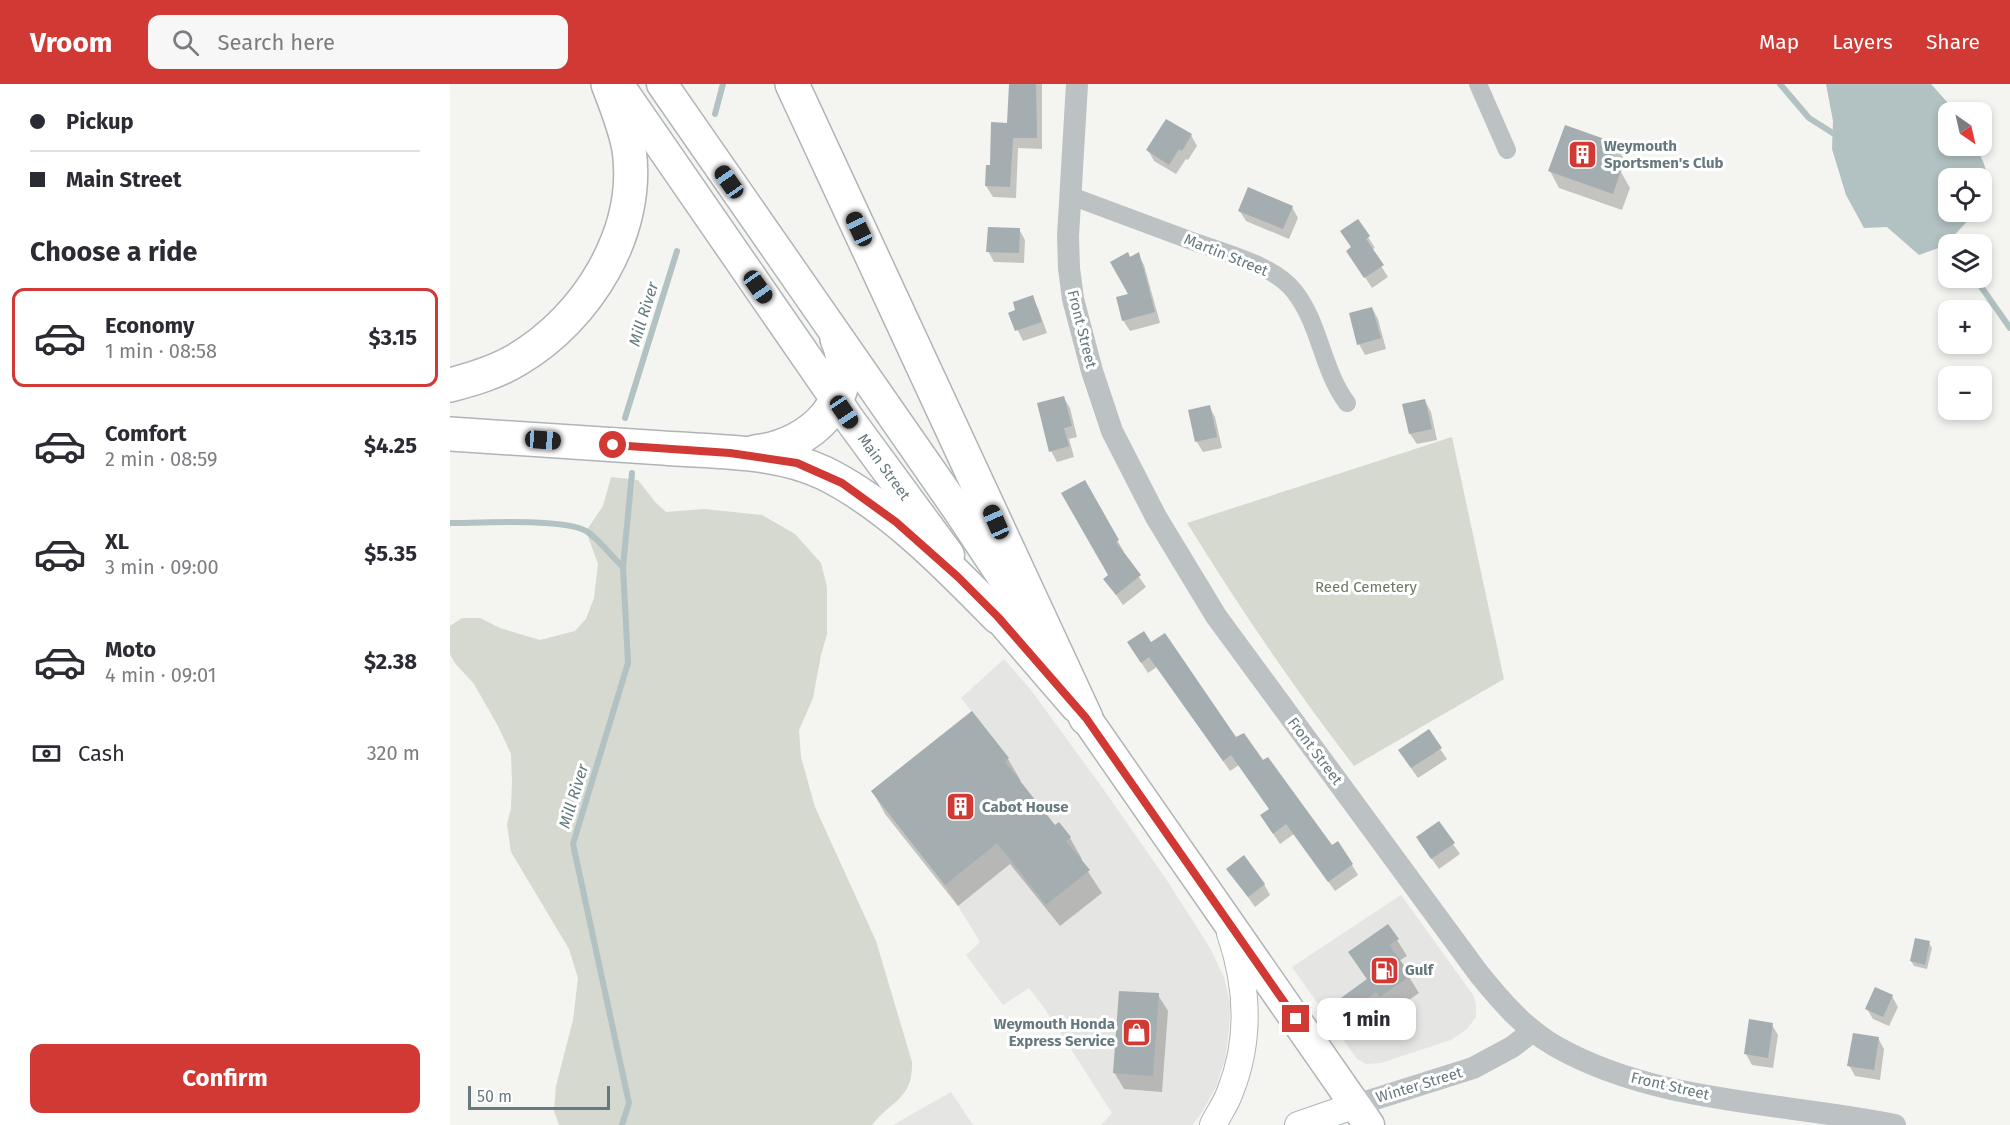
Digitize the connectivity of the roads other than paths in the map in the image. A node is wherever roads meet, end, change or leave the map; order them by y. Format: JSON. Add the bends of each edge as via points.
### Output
{"nodes":[{"id":1,"x":608,"y":84,"type":"edge"},
{"id":2,"x":618,"y":84,"type":"edge"},
{"id":3,"x":662,"y":84,"type":"edge"},
{"id":4,"x":792,"y":84,"type":"edge"},
{"id":5,"x":1077,"y":84,"type":"edge"},
{"id":6,"x":1478,"y":84,"type":"edge"},
{"id":7,"x":1507,"y":150,"type":"dead end"},
{"id":8,"x":1071,"y":196,"type":"junction"},
{"id":9,"x":837,"y":339,"type":"junction"},
{"id":10,"x":450,"y":385,"type":"edge"},
{"id":11,"x":837,"y":401,"type":"junction"},
{"id":12,"x":1347,"y":403,"type":"dead end"},
{"id":13,"x":450,"y":434,"type":"edge"},
{"id":14,"x":730,"y":453,"type":"junction"},
{"id":15,"x":998,"y":617,"type":"junction"},
{"id":16,"x":1086,"y":718,"type":"junction"},
{"id":17,"x":1227,"y":922,"type":"junction"},
{"id":18,"x":1533,"y":1031,"type":"junction"},
{"id":19,"x":1363,"y":1115,"type":"edge"},
{"id":20,"x":1213,"y":1125,"type":"edge"},
{"id":21,"x":1298,"y":1125,"type":"edge"},
{"id":22,"x":1895,"y":1125,"type":"edge"}],
"edges":[{"from":1,"to":10,"type":"highway","via":[[626,136],[630,177],[623,223],[605,267],[580,306],[531,351],[501,368]]},
{"from":2,"to":11,"type":"main road","name":"Main Street"},
{"from":3,"to":9,"type":"main road","name":"Main Street"},
{"from":4,"to":16,"type":"highway"},
{"from":5,"to":8,"type":"street","name":"Front Street"},
{"from":6,"to":7,"type":"street"},
{"from":8,"to":12,"type":"street","name":"Martin Street","via":[[1245,261],[1285,282],[1302,303],[1334,382]]},
{"from":8,"to":18,"type":"street","name":"Front Street","via":[[1068,236],[1073,298],[1112,431],[1156,518],[1262,682],[1479,974]]},
{"from":9,"to":11,"type":"highway","via":[[845,370]]},
{"from":9,"to":16,"type":"main road","name":"Main Street","via":[[991,559]]},
{"from":11,"to":14,"type":"highway","via":[[815,426],[787,444]]},
{"from":11,"to":15,"type":"main road","name":"Main Street","via":[[934,537]]},
{"from":13,"to":14,"type":"highway"},
{"from":14,"to":15,"type":"highway","via":[[797,463],[842,483],[916,539]]},
{"from":15,"to":16,"type":"main road","name":"Main Street"},
{"from":16,"to":17,"type":"main road","name":"Main Street"},
{"from":17,"to":19,"type":"main road","name":"Main Street"},
{"from":17,"to":20,"type":"main road","via":[[1240,962],[1246,999],[1245,1028],[1230,1094]]},
{"from":18,"to":19,"type":"street","name":"Winter Street","via":[[1473,1068]]},
{"from":18,"to":22,"type":"street","name":"Front Street","via":[[1576,1056],[1632,1078],[1703,1095]]},
{"from":19,"to":21,"type":"main road","name":"Winter Street"}]}
